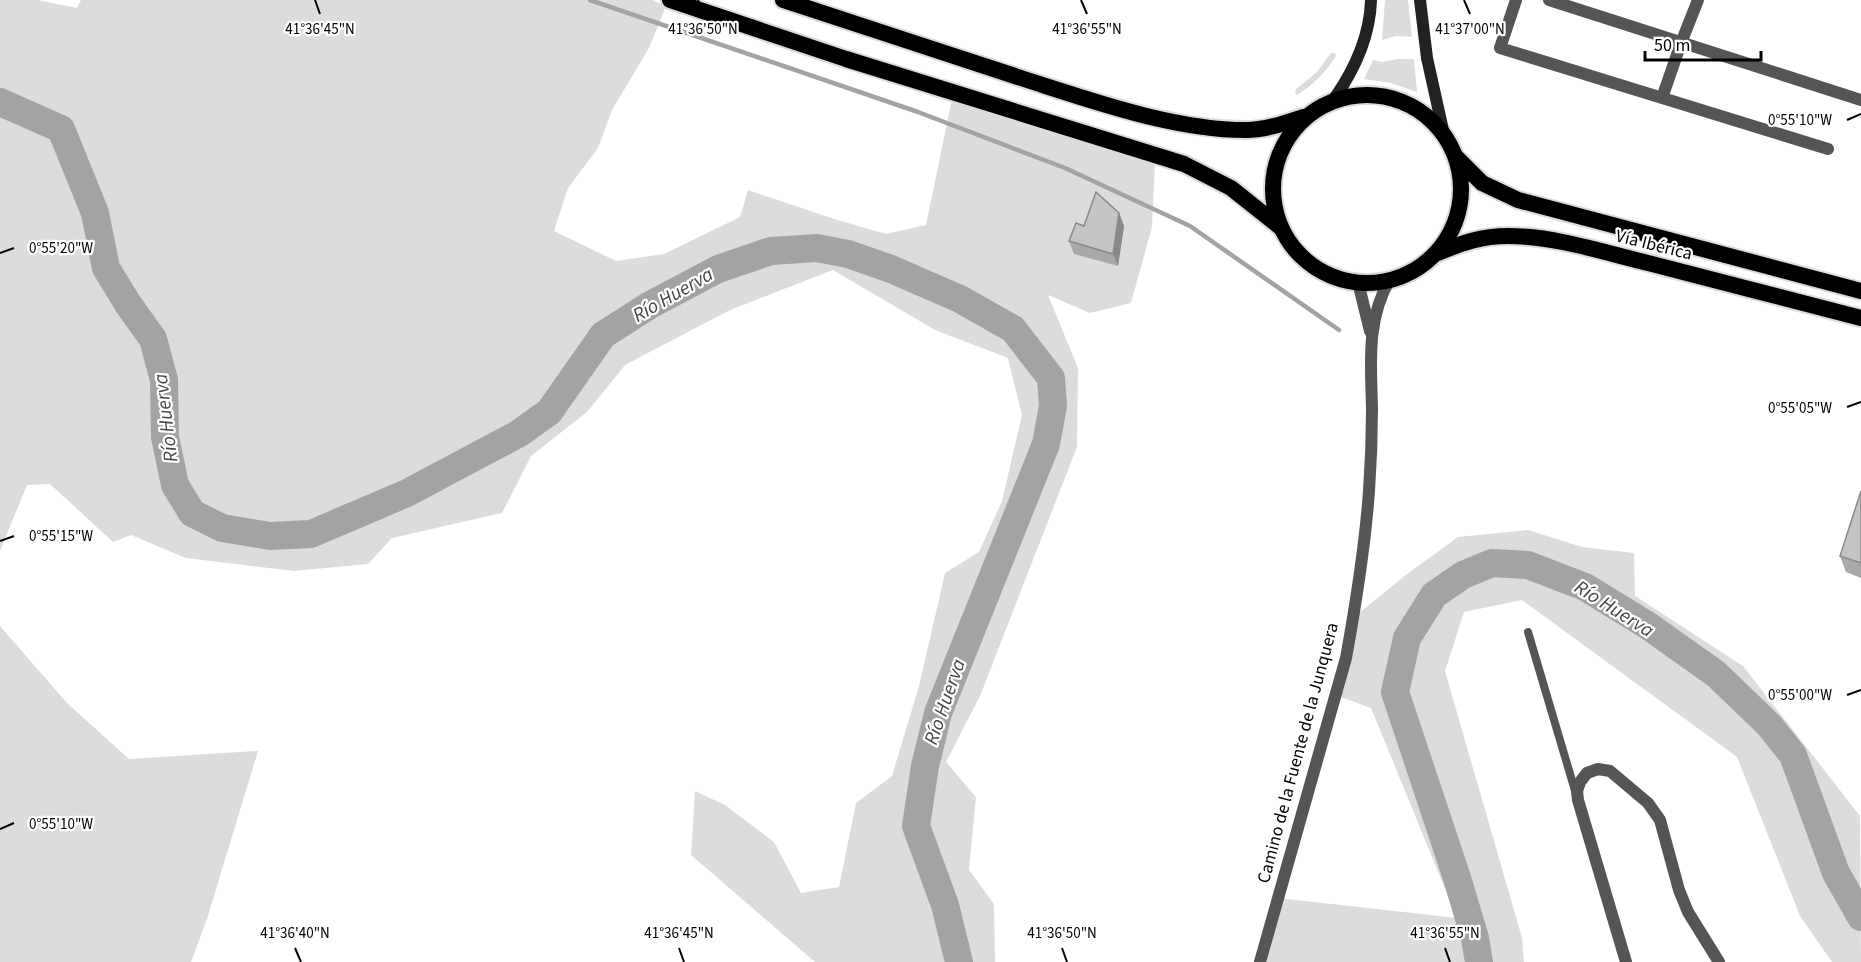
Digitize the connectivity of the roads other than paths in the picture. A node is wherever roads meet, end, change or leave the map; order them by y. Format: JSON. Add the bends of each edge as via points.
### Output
{"nodes":[{"id":1,"x":670,"y":0,"type":"edge"},
{"id":2,"x":783,"y":0,"type":"edge"},
{"id":3,"x":1371,"y":0,"type":"edge"},
{"id":4,"x":1420,"y":0,"type":"edge"},
{"id":5,"x":1516,"y":0,"type":"edge"},
{"id":6,"x":1549,"y":0,"type":"edge"},
{"id":7,"x":1698,"y":0,"type":"edge"},
{"id":8,"x":1681,"y":43,"type":"junction"},
{"id":9,"x":1662,"y":98,"type":"junction"},
{"id":10,"x":1334,"y":99,"type":"junction"},
{"id":11,"x":1861,"y":100,"type":"edge"},
{"id":12,"x":1303,"y":117,"type":"junction"},
{"id":13,"x":1446,"y":139,"type":"junction"},
{"id":14,"x":1828,"y":149,"type":"dead end"},
{"id":15,"x":1455,"y":156,"type":"junction"},
{"id":16,"x":1280,"y":227,"type":"junction"},
{"id":17,"x":1437,"y":254,"type":"junction"},
{"id":18,"x":1390,"y":279,"type":"junction"},
{"id":19,"x":1358,"y":282,"type":"junction"},
{"id":20,"x":1861,"y":291,"type":"edge"},
{"id":21,"x":1861,"y":318,"type":"edge"},
{"id":22,"x":1371,"y":335,"type":"junction"},
{"id":23,"x":1528,"y":632,"type":"dead end"},
{"id":24,"x":1578,"y":800,"type":"junction"},
{"id":25,"x":1260,"y":962,"type":"edge"},
{"id":26,"x":1626,"y":962,"type":"edge"},
{"id":27,"x":1719,"y":962,"type":"edge"}],
"edges":[{"from":1,"to":16,"type":"highway","via":[[1184,164],[1231,188]]},
{"from":2,"to":12,"type":"highway","via":[[1166,121],[1248,130]]},
{"from":3,"to":10,"type":"main road","via":[[1360,53]]},
{"from":4,"to":13,"type":"main road","via":[[1427,58]]},
{"from":5,"to":9,"type":"street","via":[[1500,48]]},
{"from":6,"to":8,"type":"street"},
{"from":7,"to":8,"type":"street"},
{"from":8,"to":9,"type":"street"},
{"from":8,"to":11,"type":"street"},
{"from":9,"to":14,"type":"street"},
{"from":10,"to":12,"type":"highway"},
{"from":10,"to":13,"type":"highway","via":[[1364,95],[1404,103],[1421,112]]},
{"from":12,"to":16,"type":"highway","via":[[1280,151],[1274,172],[1272,195]]},
{"from":13,"to":15,"type":"highway"},
{"from":15,"to":17,"type":"highway","via":[[1461,183],[1459,212]]},
{"from":15,"to":20,"type":"highway","name":"Vía Ibérica","via":[[1482,183],[1518,200]]},
{"from":16,"to":19,"type":"highway","via":[[1305,260],[1342,279]]},
{"from":17,"to":18,"type":"highway"},
{"from":17,"to":21,"type":"highway","name":"Vía Ibérica","via":[[1460,243],[1486,238],[1543,239]]},
{"from":18,"to":19,"type":"highway"},
{"from":18,"to":22,"type":"street","name":"Camino de la Fuente de la Junquera","via":[[1377,306]]},
{"from":19,"to":22,"type":"street","name":"Camino de la Fuente de la Junquera"},
{"from":22,"to":25,"type":"street","name":"Camino de la Fuente de la Junquera","via":[[1369,491],[1354,617],[1346,658]]},
{"from":23,"to":24,"type":"lane"},
{"from":24,"to":26,"type":"street"},
{"from":24,"to":27,"type":"street","via":[[1580,782],[1587,773],[1598,769],[1610,771],[1648,803],[1660,820],[1688,912]]}]}
